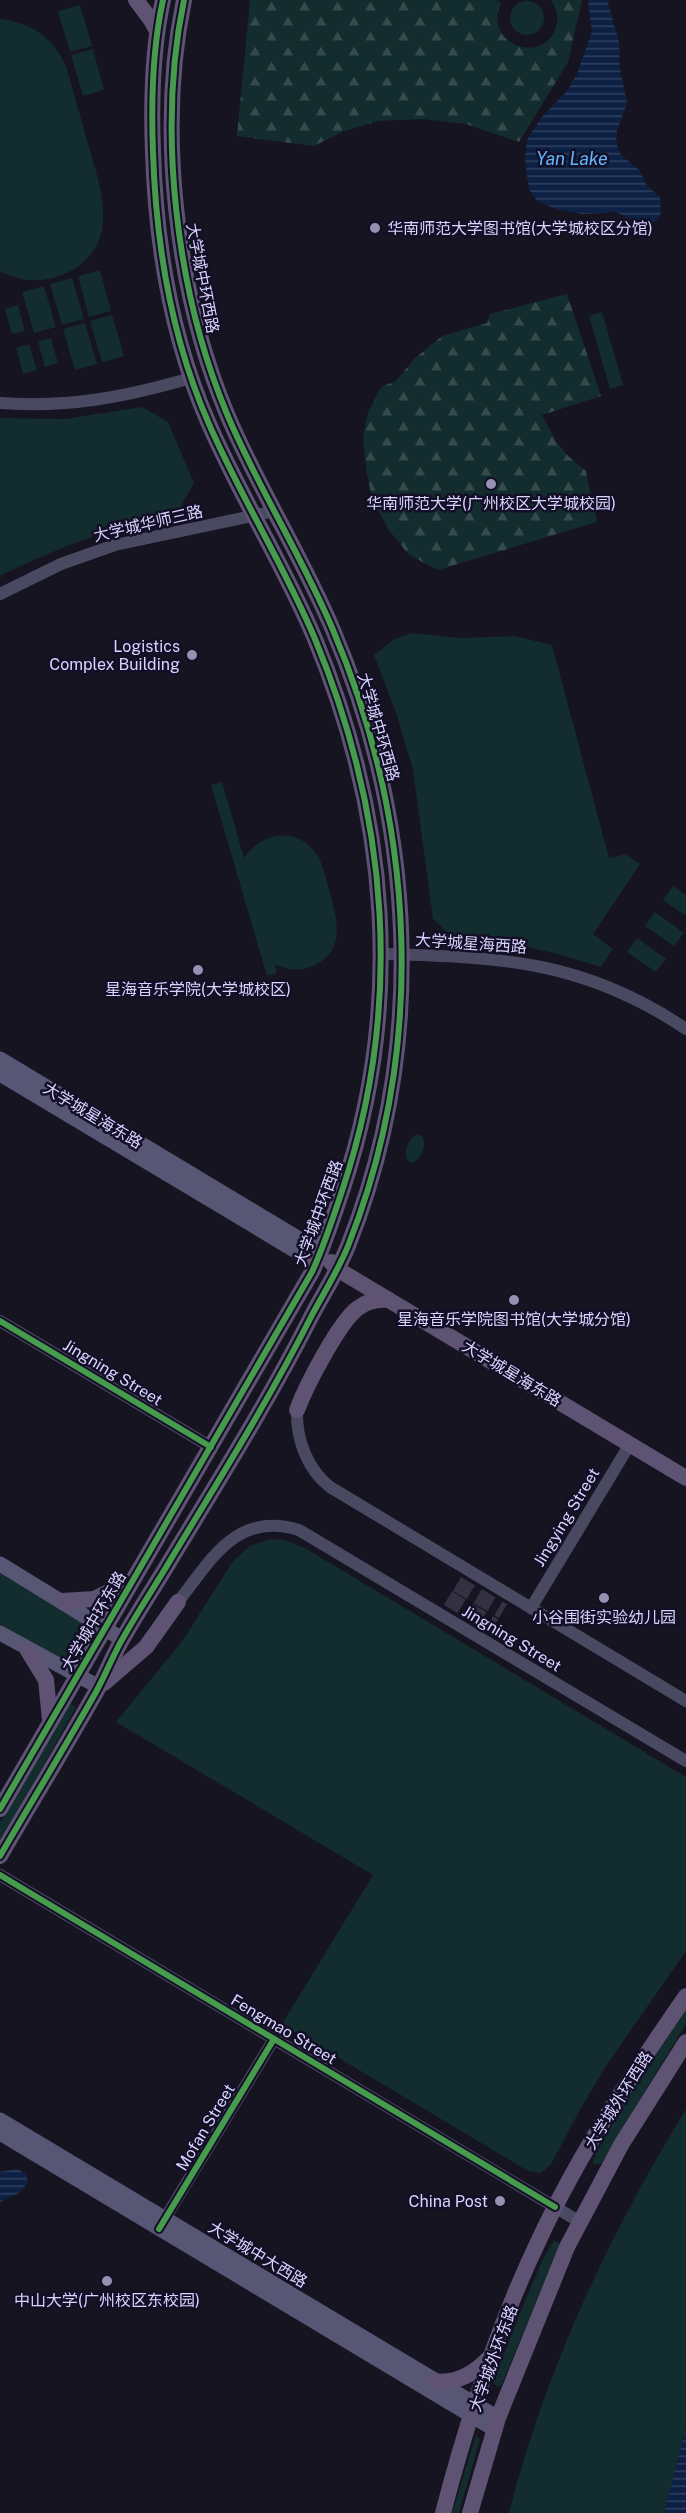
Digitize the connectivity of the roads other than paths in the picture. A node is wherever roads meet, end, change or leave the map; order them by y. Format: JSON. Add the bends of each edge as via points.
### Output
{"nodes":[{"id":1,"x":136,"y":0,"type":"edge"},
{"id":2,"x":163,"y":0,"type":"edge"},
{"id":3,"x":184,"y":0,"type":"edge"},
{"id":4,"x":157,"y":31,"type":"junction"},
{"id":5,"x":191,"y":378,"type":"junction"},
{"id":6,"x":0,"y":403,"type":"edge"},
{"id":7,"x":275,"y":512,"type":"junction"},
{"id":8,"x":254,"y":516,"type":"junction"},
{"id":9,"x":0,"y":594,"type":"edge"},
{"id":10,"x":399,"y":880,"type":"junction"},
{"id":11,"x":378,"y":883,"type":"junction"},
{"id":12,"x":382,"y":954,"type":"junction"},
{"id":13,"x":403,"y":955,"type":"junction"},
{"id":14,"x":686,"y":1029,"type":"edge"},
{"id":15,"x":1,"y":1069,"type":"edge"},
{"id":16,"x":318,"y":1257,"type":"junction"},
{"id":17,"x":338,"y":1269,"type":"junction"},
{"id":18,"x":389,"y":1300,"type":"junction"},
{"id":19,"x":0,"y":1321,"type":"edge"},
{"id":20,"x":297,"y":1410,"type":"joint"},
{"id":21,"x":630,"y":1444,"type":"junction"},
{"id":22,"x":212,"y":1446,"type":"junction"},
{"id":23,"x":686,"y":1478,"type":"edge"},
{"id":24,"x":0,"y":1564,"type":"edge"},
{"id":25,"x":133,"y":1579,"type":"junction"},
{"id":26,"x":62,"y":1601,"type":"junction"},
{"id":27,"x":178,"y":1602,"type":"joint"},
{"id":28,"x":531,"y":1608,"type":"junction"},
{"id":29,"x":104,"y":1628,"type":"junction"},
{"id":30,"x":0,"y":1633,"type":"edge"},
{"id":31,"x":122,"y":1640,"type":"junction"},
{"id":32,"x":27,"y":1649,"type":"junction"},
{"id":33,"x":77,"y":1675,"type":"junction"},
{"id":34,"x":99,"y":1688,"type":"junction"},
{"id":35,"x":686,"y":1701,"type":"edge"},
{"id":36,"x":48,"y":1724,"type":"junction"},
{"id":37,"x":686,"y":1761,"type":"edge"},
{"id":38,"x":0,"y":1809,"type":"edge"},
{"id":39,"x":0,"y":1856,"type":"edge"},
{"id":40,"x":0,"y":1875,"type":"edge"},
{"id":41,"x":686,"y":1995,"type":"edge"},
{"id":42,"x":274,"y":2039,"type":"junction"},
{"id":43,"x":686,"y":2042,"type":"edge"},
{"id":44,"x":0,"y":2120,"type":"edge"},
{"id":45,"x":0,"y":2133,"type":"edge"},
{"id":46,"x":578,"y":2164,"type":"junction"},
{"id":47,"x":603,"y":2178,"type":"junction"},
{"id":48,"x":555,"y":2207,"type":"junction"},
{"id":49,"x":580,"y":2222,"type":"junction"},
{"id":50,"x":162,"y":2224,"type":"junction"},
{"id":51,"x":492,"y":2356,"type":"junction"},
{"id":52,"x":434,"y":2381,"type":"junction"},
{"id":53,"x":473,"y":2411,"type":"junction"},
{"id":54,"x":496,"y":2424,"type":"junction"},
{"id":55,"x":443,"y":2513,"type":"edge"},
{"id":56,"x":470,"y":2513,"type":"edge"}],
"edges":[{"from":1,"to":4,"type":"main road"},
{"from":2,"to":4,"type":"main road","name":"大学城中环西路"},
{"from":3,"to":7,"type":"main road","name":"大学城中环西路","via":[[175,55],[173,131],[176,201],[188,290],[220,396]]},
{"from":4,"to":5,"type":"main road","name":"大学城中环西路","via":[[152,120],[156,214],[167,294]]},
{"from":5,"to":6,"type":"street","via":[[94,401],[51,405]]},
{"from":5,"to":8,"type":"main road","name":"大学城中环西路","via":[[215,439]]},
{"from":7,"to":8,"type":"street","name":"大学城华师三路"},
{"from":7,"to":10,"type":"main road","name":"大学城中环西路","via":[[316,591],[354,685],[377,762]]},
{"from":8,"to":9,"type":"street","name":"大学城华师三路","via":[[115,545],[62,564]]},
{"from":8,"to":11,"type":"main road","name":"大学城中环西路","via":[[301,608],[335,692],[357,767]]},
{"from":10,"to":11,"type":"main road"},
{"from":10,"to":13,"type":"main road","name":"大学城中环西路"},
{"from":11,"to":12,"type":"main road","name":"大学城中环西路"},
{"from":12,"to":13,"type":"street","name":"大学城星海西路"},
{"from":12,"to":16,"type":"main road","name":"大学城中环西路","via":[[379,1026],[368,1096],[348,1174]]},
{"from":13,"to":14,"type":"street","name":"大学城星海西路","via":[[503,959],[553,969],[623,993]]},
{"from":13,"to":17,"type":"main road","name":"大学城中环西路","via":[[399,1028],[388,1108],[362,1204]]},
{"from":15,"to":16,"type":"main road","name":"大学城星海东路"},
{"from":16,"to":17,"type":"main road","name":"大学城星海东路"},
{"from":16,"to":22,"type":"main road","name":"大学城中环西路"},
{"from":17,"to":18,"type":"main road","name":"大学城星海东路"},
{"from":17,"to":31,"type":"main road","name":"大学城中环西路","via":[[232,1459]]},
{"from":18,"to":20,"type":"main road","via":[[367,1302],[348,1317]]},
{"from":18,"to":21,"type":"main road","name":"大学城星海东路"},
{"from":19,"to":22,"type":"street","name":"Jingning Street"},
{"from":20,"to":28,"type":"street","via":[[303,1450],[324,1482]]},
{"from":21,"to":23,"type":"main road","name":"大学城星海东路"},
{"from":21,"to":28,"type":"street","name":"Jingying Street"},
{"from":22,"to":25,"type":"main road","name":"大学城中环东路"},
{"from":24,"to":26,"type":"main road"},
{"from":25,"to":26,"type":"main road","via":[[94,1599]]},
{"from":25,"to":29,"type":"main road","name":"大学城中环东路"},
{"from":26,"to":29,"type":"main road"},
{"from":27,"to":34,"type":"main road","via":[[146,1647]]},
{"from":27,"to":37,"type":"street","name":"Jingning Street","via":[[223,1545],[241,1532],[264,1526],[299,1530]]},
{"from":28,"to":35,"type":"street"},
{"from":29,"to":31,"type":"main road"},
{"from":29,"to":33,"type":"main road","name":"大学城中环东路"},
{"from":30,"to":32,"type":"main road"},
{"from":31,"to":34,"type":"main road"},
{"from":32,"to":33,"type":"main road"},
{"from":32,"to":36,"type":"main road","via":[[46,1680]]},
{"from":33,"to":34,"type":"main road"},
{"from":33,"to":36,"type":"main road","name":"大学城中环东路"},
{"from":34,"to":39,"type":"main road"},
{"from":36,"to":38,"type":"main road","name":"大学城中环东路"},
{"from":40,"to":42,"type":"street","name":"Fengmao Street"},
{"from":41,"to":46,"type":"main road","name":"大学城外环西路"},
{"from":42,"to":48,"type":"street","name":"Fengmao Street"},
{"from":42,"to":50,"type":"street","name":"Mofan Street"},
{"from":43,"to":47,"type":"main road","name":"大学城外环西路"},
{"from":44,"to":50,"type":"main road","name":"大学城中大西路"},
{"from":45,"to":50,"type":"main road","name":"大学城中大西路"},
{"from":46,"to":47,"type":"main road","via":[[587,2173]]},
{"from":46,"to":48,"type":"main road","name":"大学城外环西路"},
{"from":47,"to":49,"type":"main road","name":"大学城外环西路"},
{"from":48,"to":49,"type":"street","name":"Fengmao Street"},
{"from":48,"to":51,"type":"main road","name":"大学城外环东路"},
{"from":49,"to":54,"type":"main road","name":"大学城外环东路","via":[[544,2300]]},
{"from":50,"to":52,"type":"main road","name":"大学城中大西路"},
{"from":50,"to":53,"type":"main road","name":"大学城中大西路"},
{"from":51,"to":52,"type":"main road","via":[[460,2379]]},
{"from":51,"to":53,"type":"main road","name":"大学城外环东路"},
{"from":52,"to":53,"type":"main road","name":"大学城中大西路"},
{"from":53,"to":54,"type":"main road","name":"大学城中大西路"},
{"from":53,"to":55,"type":"main road","name":"大学城外环东路"},
{"from":54,"to":56,"type":"main road","name":"大学城外环东路"}]}
